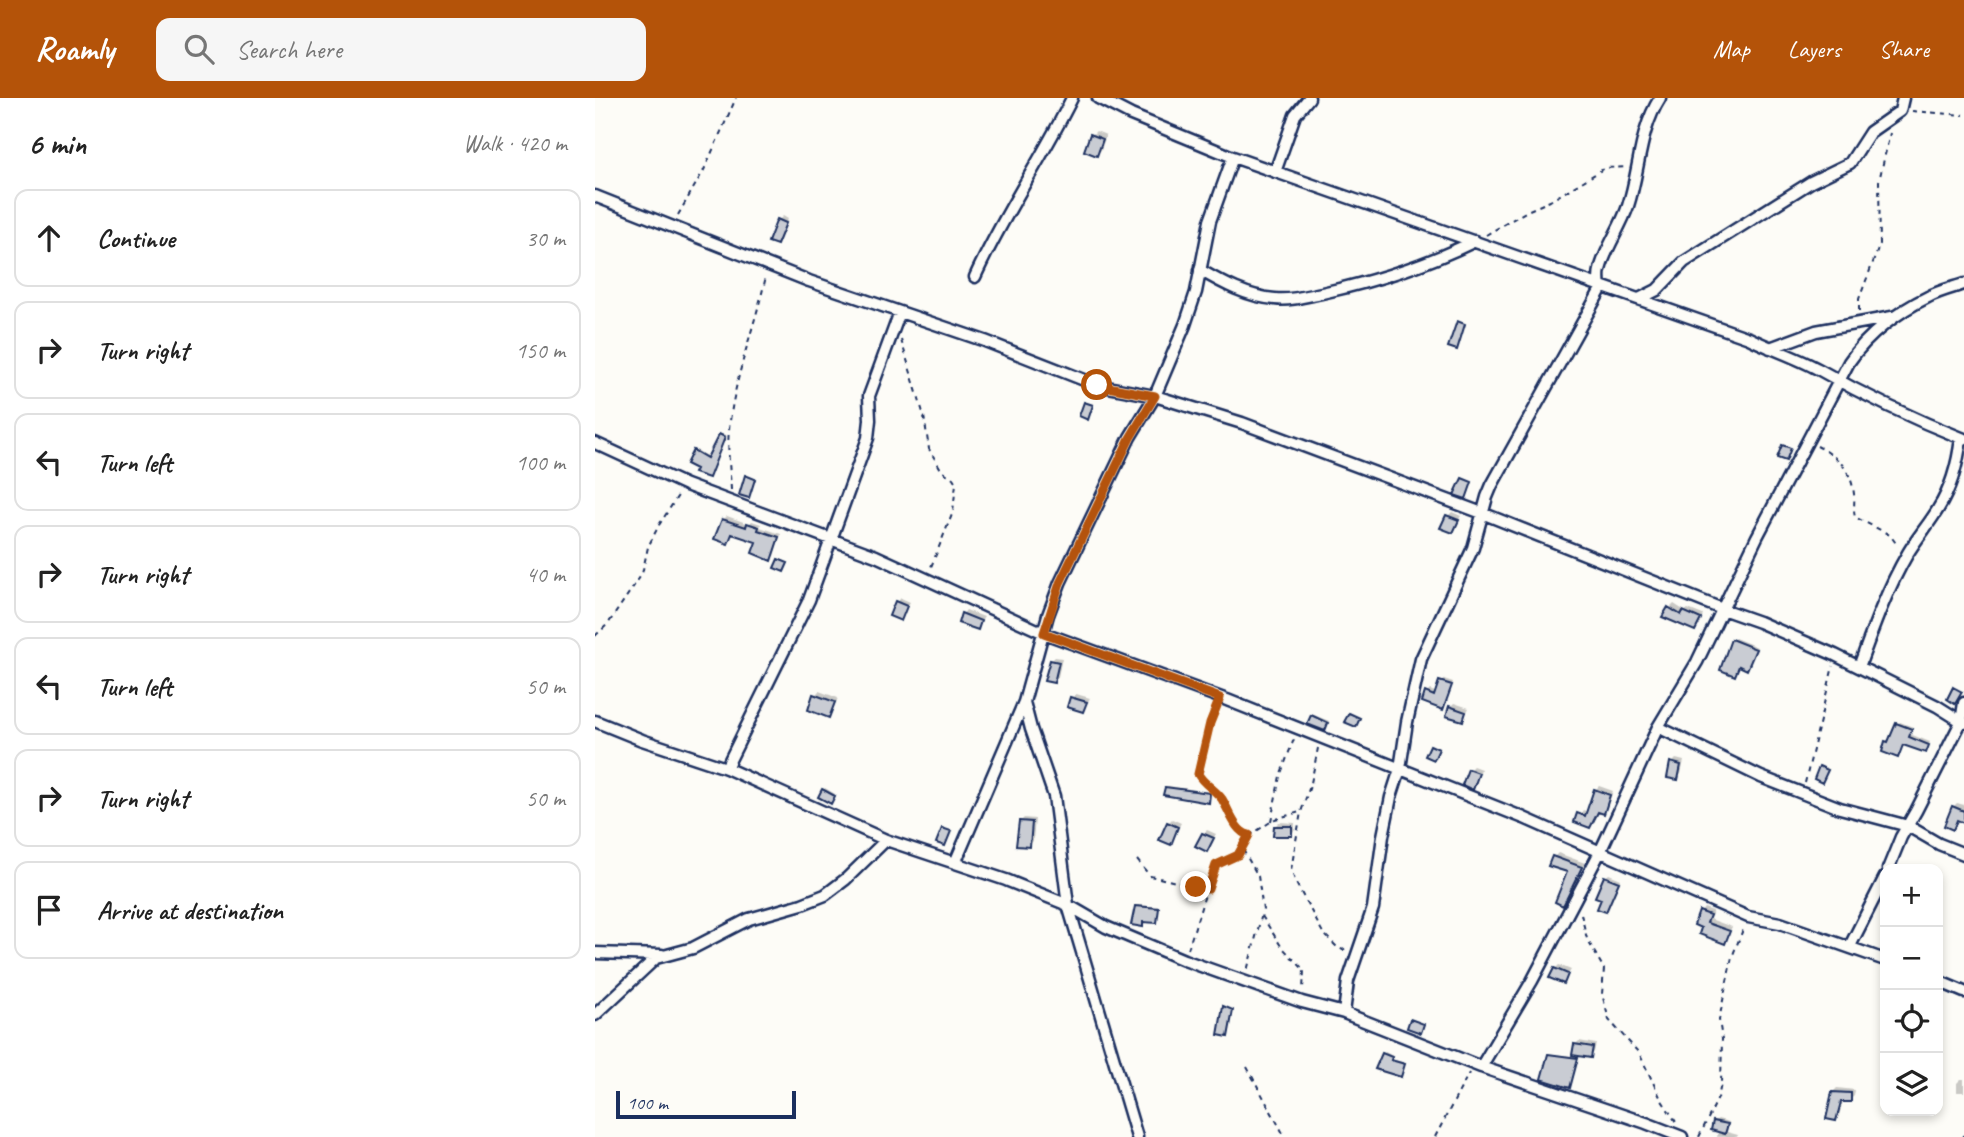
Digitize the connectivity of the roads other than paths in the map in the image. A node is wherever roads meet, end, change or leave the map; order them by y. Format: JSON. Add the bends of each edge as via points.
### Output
{"nodes":[{"id":1,"x":1072,"y":98,"type":"edge"},
{"id":2,"x":1098,"y":98,"type":"edge"},
{"id":3,"x":1309,"y":98,"type":"edge"},
{"id":4,"x":1660,"y":98,"type":"edge"},
{"id":5,"x":1903,"y":98,"type":"edge"},
{"id":6,"x":1233,"y":157,"type":"junction"},
{"id":7,"x":1275,"y":172,"type":"junction"},
{"id":8,"x":595,"y":197,"type":"edge"},
{"id":9,"x":1475,"y":241,"type":"junction"},
{"id":10,"x":1200,"y":270,"type":"junction"},
{"id":11,"x":975,"y":277,"type":"dead end"},
{"id":12,"x":1600,"y":284,"type":"junction"},
{"id":13,"x":1964,"y":284,"type":"edge"},
{"id":14,"x":1639,"y":299,"type":"junction"},
{"id":15,"x":900,"y":313,"type":"junction"},
{"id":16,"x":1899,"y":315,"type":"junction"},
{"id":17,"x":1770,"y":348,"type":"junction"},
{"id":18,"x":1838,"y":382,"type":"junction"},
{"id":19,"x":1155,"y":396,"type":"junction"},
{"id":20,"x":1963,"y":438,"type":"edge"},
{"id":21,"x":595,"y":443,"type":"edge"},
{"id":22,"x":1482,"y":513,"type":"junction"},
{"id":23,"x":829,"y":539,"type":"junction"},
{"id":24,"x":1722,"y":609,"type":"junction"},
{"id":25,"x":1044,"y":633,"type":"junction"},
{"id":26,"x":1859,"y":667,"type":"junction"},
{"id":27,"x":1024,"y":702,"type":"junction"},
{"id":28,"x":1964,"y":703,"type":"edge"},
{"id":29,"x":595,"y":722,"type":"edge"},
{"id":30,"x":1962,"y":722,"type":"edge"},
{"id":31,"x":1658,"y":727,"type":"junction"},
{"id":32,"x":726,"y":768,"type":"junction"},
{"id":33,"x":1400,"y":769,"type":"junction"},
{"id":34,"x":1908,"y":826,"type":"junction"},
{"id":35,"x":886,"y":840,"type":"junction"},
{"id":36,"x":1600,"y":852,"type":"junction"},
{"id":37,"x":1964,"y":855,"type":"edge"},
{"id":38,"x":955,"y":863,"type":"junction"},
{"id":39,"x":1890,"y":864,"type":"edge"},
{"id":40,"x":1880,"y":888,"type":"edge"},
{"id":41,"x":1068,"y":905,"type":"junction"},
{"id":42,"x":1850,"y":946,"type":"junction"},
{"id":43,"x":595,"y":953,"type":"edge"},
{"id":44,"x":663,"y":955,"type":"junction"},
{"id":45,"x":1880,"y":958,"type":"edge"},
{"id":46,"x":1943,"y":983,"type":"edge"},
{"id":47,"x":1964,"y":992,"type":"edge"},
{"id":48,"x":1344,"y":1013,"type":"junction"},
{"id":49,"x":595,"y":1016,"type":"edge"},
{"id":50,"x":1477,"y":1065,"type":"junction"},
{"id":51,"x":1137,"y":1137,"type":"edge"},
{"id":52,"x":1682,"y":1137,"type":"edge"}],
"edges":[{"from":1,"to":11,"type":"street"},
{"from":2,"to":6,"type":"street"},
{"from":3,"to":7,"type":"street","via":[[1295,115]]},
{"from":4,"to":12,"type":"street","via":[[1647,123],[1628,207],[1600,269]]},
{"from":5,"to":14,"type":"street","via":[[1900,111],[1870,132],[1850,163],[1811,182],[1684,262],[1657,290]]},
{"from":6,"to":7,"type":"street"},
{"from":6,"to":10,"type":"street","via":[[1210,221]]},
{"from":7,"to":9,"type":"street"},
{"from":8,"to":15,"type":"street"},
{"from":9,"to":10,"type":"street","via":[[1389,276],[1287,300],[1261,297]]},
{"from":9,"to":12,"type":"street"},
{"from":10,"to":19,"type":"street","via":[[1185,325]]},
{"from":12,"to":14,"type":"street"},
{"from":12,"to":22,"type":"street","via":[[1597,297],[1498,474]]},
{"from":13,"to":16,"type":"street","via":[[1931,295]]},
{"from":14,"to":17,"type":"street"},
{"from":15,"to":19,"type":"street","via":[[1097,385]]},
{"from":15,"to":23,"type":"street","via":[[869,396],[868,438]]},
{"from":16,"to":17,"type":"street","via":[[1816,331]]},
{"from":16,"to":18,"type":"street","via":[[1856,352]]},
{"from":17,"to":18,"type":"street"},
{"from":18,"to":20,"type":"street"},
{"from":18,"to":24,"type":"street"},
{"from":19,"to":22,"type":"street","via":[[1242,423]]},
{"from":19,"to":25,"type":"street","via":[[1060,583]]},
{"from":20,"to":26,"type":"street","via":[[1949,487],[1903,562],[1876,617]]},
{"from":21,"to":23,"type":"street","via":[[686,485]]},
{"from":22,"to":24,"type":"street"},
{"from":22,"to":33,"type":"street","via":[[1473,548],[1421,659]]},
{"from":23,"to":25,"type":"street"},
{"from":23,"to":32,"type":"street","via":[[809,600]]},
{"from":24,"to":26,"type":"street"},
{"from":24,"to":31,"type":"street"},
{"from":25,"to":27,"type":"street"},
{"from":25,"to":33,"type":"street"},
{"from":26,"to":30,"type":"street"},
{"from":27,"to":38,"type":"street"},
{"from":27,"to":41,"type":"street","via":[[1054,796]]},
{"from":28,"to":30,"type":"street"},
{"from":29,"to":32,"type":"street"},
{"from":30,"to":34,"type":"street"},
{"from":31,"to":34,"type":"street","via":[[1761,777],[1840,808]]},
{"from":31,"to":36,"type":"street"},
{"from":32,"to":35,"type":"street"},
{"from":33,"to":36,"type":"street"},
{"from":33,"to":48,"type":"street","via":[[1383,836],[1373,908],[1348,981]]},
{"from":34,"to":37,"type":"street"},
{"from":34,"to":39,"type":"street"},
{"from":35,"to":38,"type":"street"},
{"from":35,"to":44,"type":"street","via":[[825,895],[738,924],[687,950]]},
{"from":36,"to":42,"type":"street","via":[[1748,917]]},
{"from":36,"to":50,"type":"street","via":[[1532,981]]},
{"from":38,"to":41,"type":"street"},
{"from":40,"to":42,"type":"street"},
{"from":41,"to":48,"type":"street","via":[[1184,960]]},
{"from":41,"to":51,"type":"street"},
{"from":42,"to":45,"type":"street"},
{"from":43,"to":44,"type":"street"},
{"from":44,"to":49,"type":"street"},
{"from":46,"to":47,"type":"street"},
{"from":48,"to":50,"type":"street"},
{"from":50,"to":52,"type":"street"}]}
